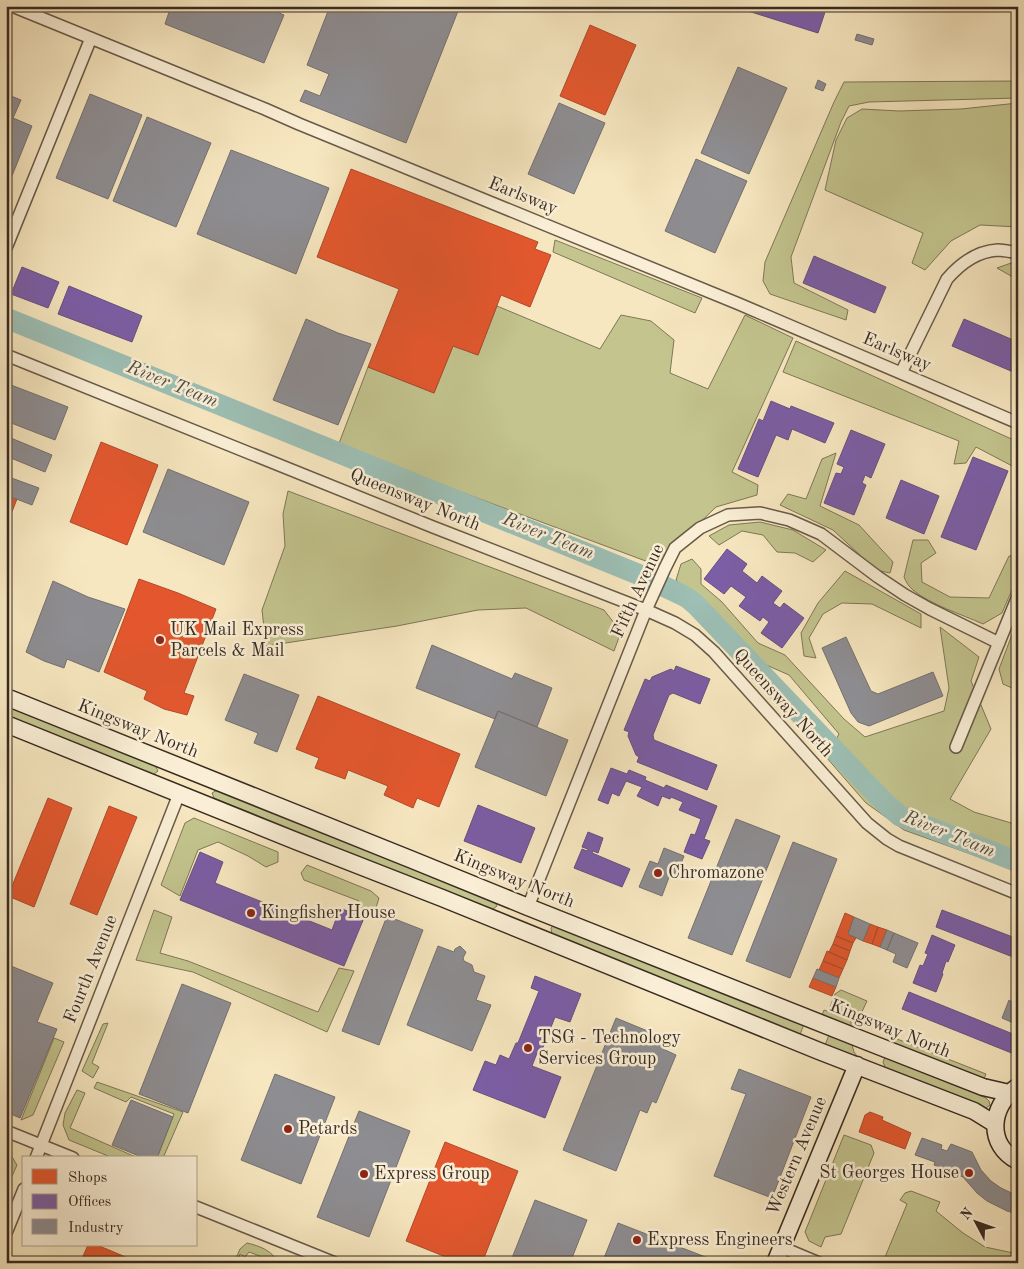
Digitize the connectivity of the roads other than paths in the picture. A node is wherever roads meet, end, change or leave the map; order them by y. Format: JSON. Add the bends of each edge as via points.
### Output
{"nodes":[{"id":1,"x":12,"y":6,"type":"edge"},
{"id":2,"x":91,"y":38,"type":"junction"},
{"id":3,"x":6,"y":248,"type":"edge"},
{"id":4,"x":1018,"y":253,"type":"edge"},
{"id":5,"x":6,"y":355,"type":"edge"},
{"id":6,"x":901,"y":373,"type":"junction"},
{"id":7,"x":1018,"y":423,"type":"edge"},
{"id":8,"x":1018,"y":596,"type":"edge"},
{"id":9,"x":646,"y":610,"type":"junction"},
{"id":10,"x":999,"y":643,"type":"junction"},
{"id":11,"x":6,"y":697,"type":"edge"},
{"id":12,"x":6,"y":724,"type":"edge"},
{"id":13,"x":956,"y":747,"type":"dead end"},
{"id":14,"x":188,"y":771,"type":"junction"},
{"id":15,"x":180,"y":794,"type":"junction"},
{"id":16,"x":1018,"y":894,"type":"edge"},
{"id":17,"x":528,"y":907,"type":"junction"},
{"id":18,"x":519,"y":929,"type":"junction"},
{"id":19,"x":863,"y":1040,"type":"junction"},
{"id":20,"x":857,"y":1065,"type":"junction"},
{"id":21,"x":883,"y":1076,"type":"junction"},
{"id":22,"x":1013,"y":1090,"type":"edge"},
{"id":23,"x":995,"y":1124,"type":"junction"},
{"id":24,"x":6,"y":1131,"type":"edge"},
{"id":25,"x":41,"y":1145,"type":"junction"},
{"id":26,"x":37,"y":1156,"type":"edge"},
{"id":27,"x":69,"y":1156,"type":"edge"},
{"id":28,"x":1018,"y":1161,"type":"edge"},
{"id":29,"x":22,"y":1194,"type":"edge"},
{"id":30,"x":198,"y":1208,"type":"edge"},
{"id":31,"x":6,"y":1233,"type":"edge"},
{"id":32,"x":781,"y":1247,"type":"junction"},
{"id":33,"x":335,"y":1263,"type":"edge"},
{"id":34,"x":775,"y":1263,"type":"edge"},
{"id":35,"x":819,"y":1263,"type":"edge"}],
"edges":[{"from":1,"to":2,"type":"street","name":"Earlsway"},
{"from":2,"to":3,"type":"street"},
{"from":2,"to":6,"type":"street","name":"Earlsway"},
{"from":4,"to":6,"type":"street","via":[[999,250],[982,253],[956,269],[947,279]]},
{"from":5,"to":9,"type":"street","name":"Queensway North"},
{"from":6,"to":7,"type":"street","name":"Earlsway"},
{"from":8,"to":10,"type":"street"},
{"from":9,"to":10,"type":"street","name":"Fifth Avenue","via":[[675,548],[700,528],[728,515],[760,513],[789,520],[821,534],[905,595]]},
{"from":9,"to":16,"type":"street","name":"Queensway North","via":[[695,635],[714,652],[878,833],[899,846]]},
{"from":9,"to":17,"type":"street","name":"Fifth Avenue"},
{"from":10,"to":13,"type":"street"},
{"from":11,"to":14,"type":"street","name":"Kingsway North"},
{"from":12,"to":15,"type":"street"},
{"from":14,"to":15,"type":"street"},
{"from":14,"to":17,"type":"street","name":"Kingsway North"},
{"from":15,"to":18,"type":"street"},
{"from":15,"to":25,"type":"street","name":"Fourth Avenue"},
{"from":17,"to":18,"type":"street"},
{"from":17,"to":19,"type":"street","name":"Kingsway North"},
{"from":18,"to":20,"type":"street"},
{"from":19,"to":21,"type":"street","via":[[866,1057]]},
{"from":19,"to":22,"type":"street","name":"Kingsway North","via":[[983,1087]]},
{"from":20,"to":21,"type":"street"},
{"from":20,"to":32,"type":"street","name":"Western Avenue"},
{"from":21,"to":23,"type":"street","via":[[974,1111]]},
{"from":22,"to":23,"type":"street","via":[[999,1108]]},
{"from":23,"to":28,"type":"street","via":[[1002,1147]]},
{"from":24,"to":25,"type":"street"},
{"from":25,"to":26,"type":"street","name":"Fourth Avenue"},
{"from":25,"to":27,"type":"street"},
{"from":29,"to":31,"type":"street"},
{"from":30,"to":33,"type":"street"},
{"from":32,"to":34,"type":"street","name":"Western Avenue"},
{"from":32,"to":35,"type":"street"}]}
